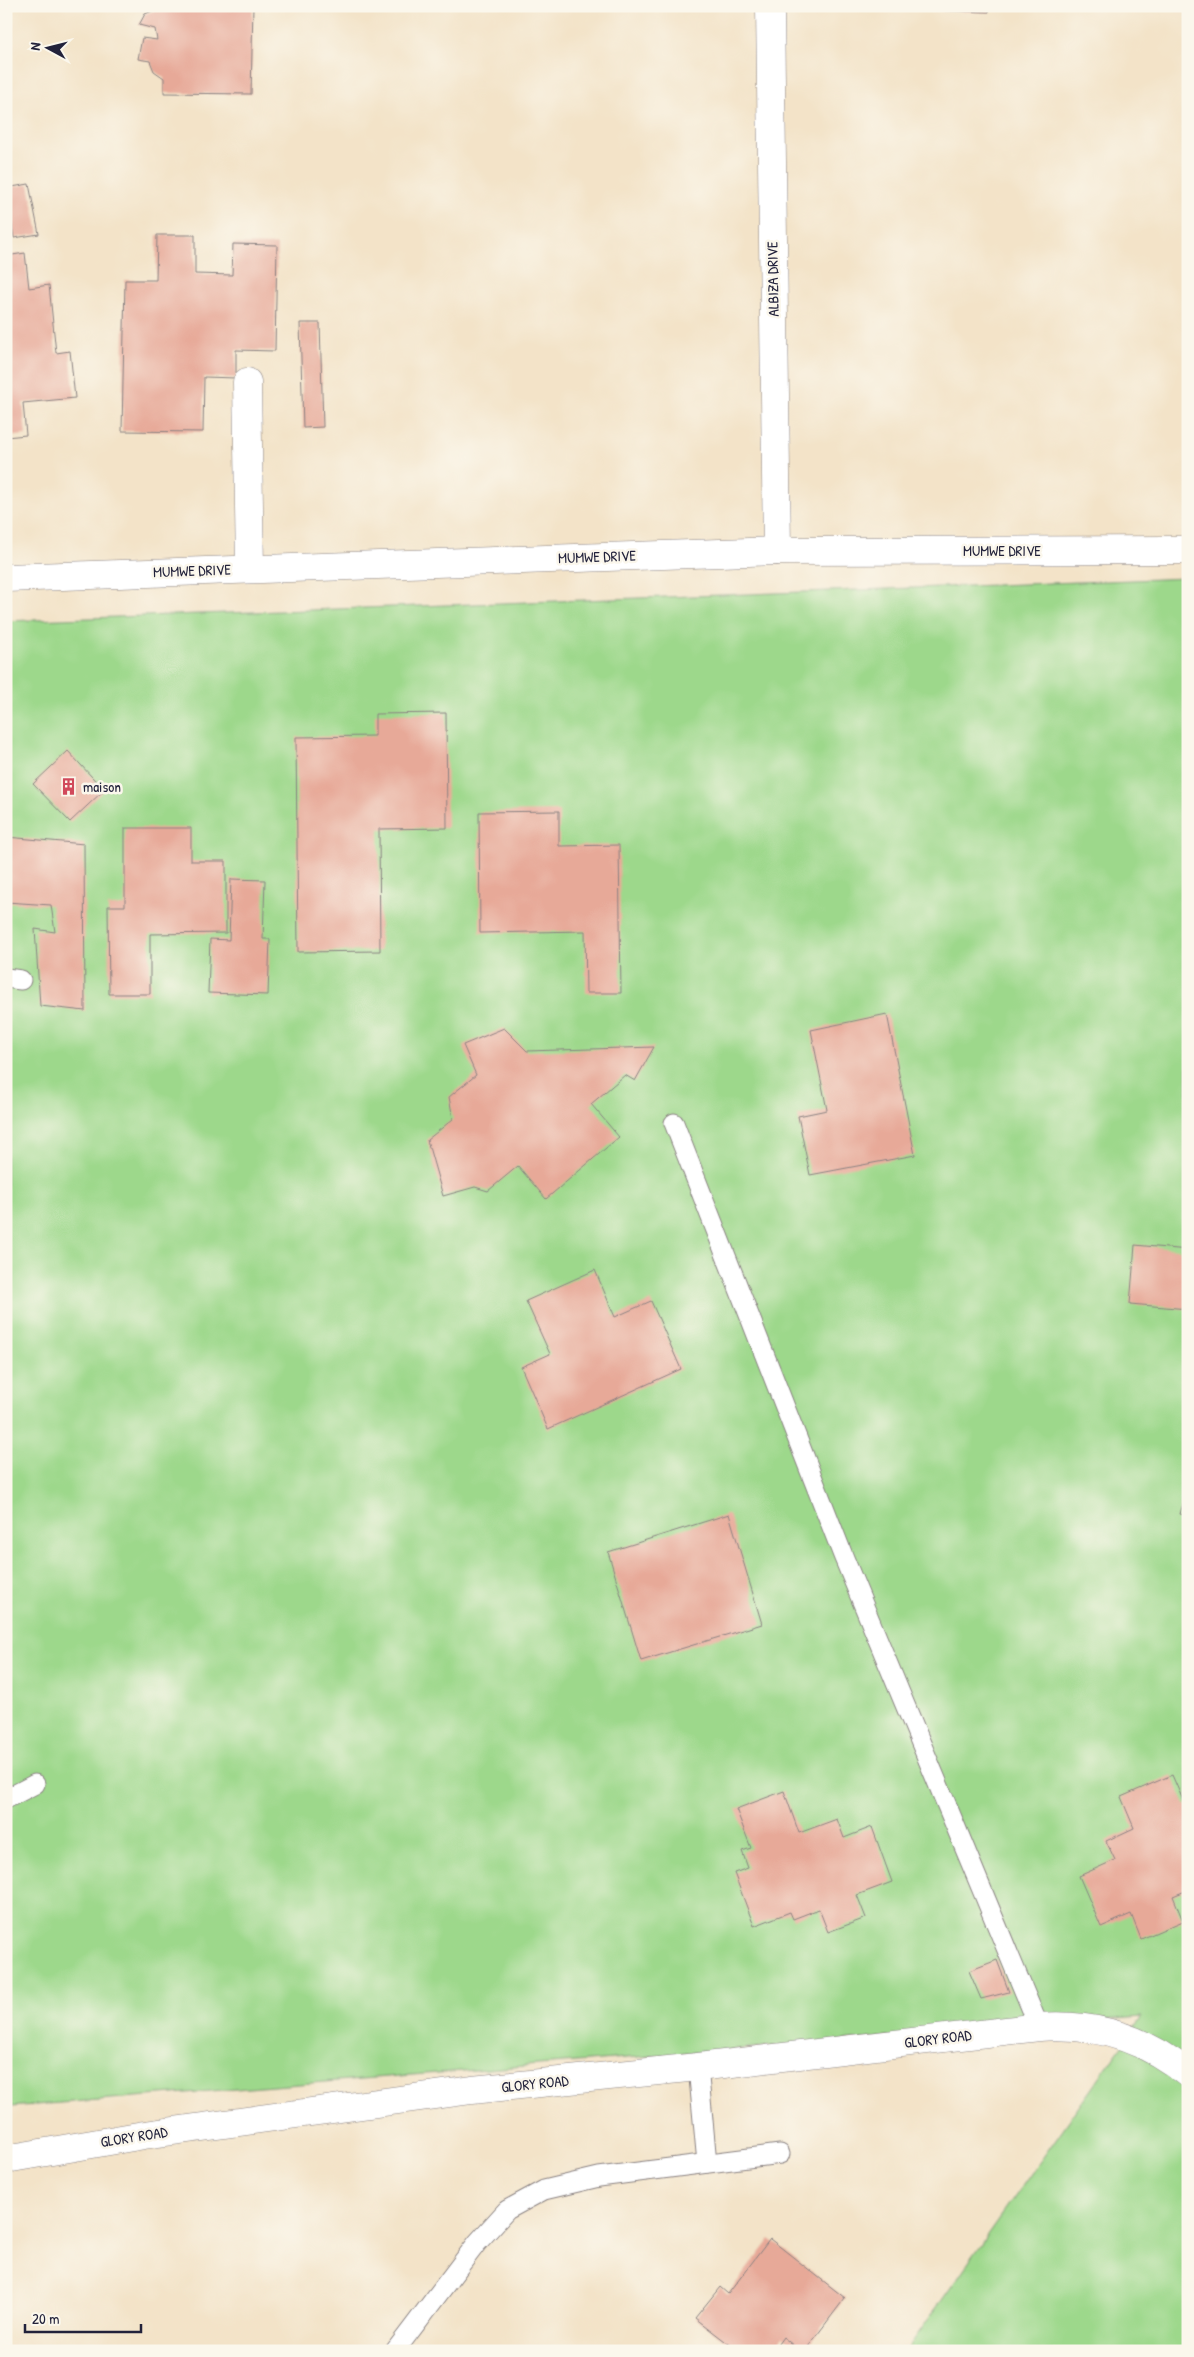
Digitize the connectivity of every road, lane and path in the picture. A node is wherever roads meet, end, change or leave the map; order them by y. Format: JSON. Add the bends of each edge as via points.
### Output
{"nodes":[{"id":1,"x":770,"y":6,"type":"edge"},
{"id":2,"x":247,"y":382,"type":"dead end"},
{"id":3,"x":1188,"y":550,"type":"edge"},
{"id":4,"x":777,"y":551,"type":"junction"},
{"id":5,"x":250,"y":569,"type":"junction"},
{"id":6,"x":6,"y":578,"type":"edge"},
{"id":7,"x":674,"y":1122,"type":"dead end"},
{"id":8,"x":35,"y":1784,"type":"dead end"},
{"id":9,"x":6,"y":1799,"type":"edge"},
{"id":10,"x":1039,"y":2026,"type":"junction"},
{"id":11,"x":698,"y":2067,"type":"junction"},
{"id":12,"x":1188,"y":2074,"type":"edge"},
{"id":13,"x":780,"y":2154,"type":"dead end"},
{"id":14,"x":6,"y":2159,"type":"edge"},
{"id":15,"x":707,"y":2163,"type":"junction"},
{"id":16,"x":395,"y":2351,"type":"edge"}],
"edges":[{"from":1,"to":4,"type":"street","name":"ALBIZA DRIVE"},
{"from":2,"to":5,"type":"street"},
{"from":3,"to":4,"type":"street","name":"MUMWE DRIVE"},
{"from":4,"to":5,"type":"street","name":"MUMWE DRIVE"},
{"from":5,"to":6,"type":"street","name":"MUMWE DRIVE"},
{"from":7,"to":10,"type":"lane","via":[[844,1558]]},
{"from":8,"to":9,"type":"lane"},
{"from":10,"to":11,"type":"street","name":"GLORY ROAD"},
{"from":10,"to":12,"type":"street","name":"GLORY ROAD","via":[[1066,2025],[1132,2039],[1171,2060]]},
{"from":11,"to":14,"type":"street","name":"GLORY ROAD","via":[[462,2091],[144,2135]]},
{"from":11,"to":15,"type":"lane"},
{"from":13,"to":15,"type":"lane"},
{"from":15,"to":16,"type":"lane","via":[[599,2177],[544,2190],[507,2210],[477,2243]]}]}
